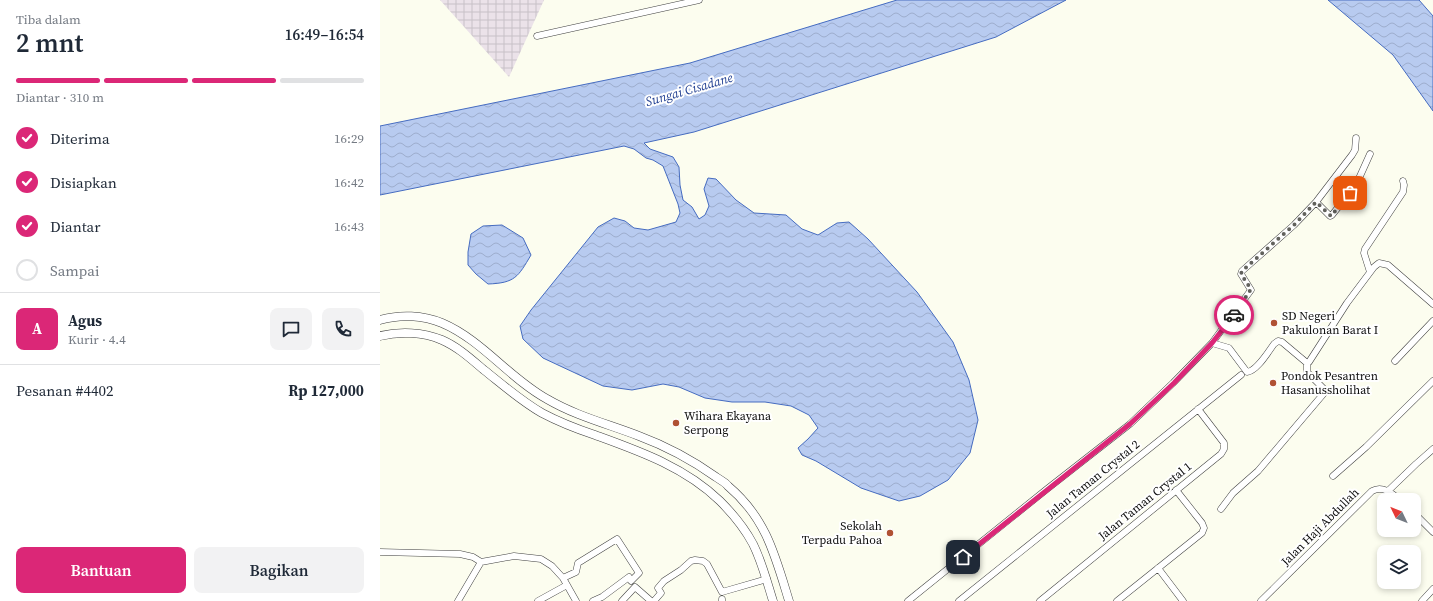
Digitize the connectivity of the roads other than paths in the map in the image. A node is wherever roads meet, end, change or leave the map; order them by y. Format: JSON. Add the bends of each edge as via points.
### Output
{"nodes":[{"id":1,"x":699,"y":0,"type":"edge"},
{"id":2,"x":537,"y":36,"type":"dead end"},
{"id":3,"x":1356,"y":138,"type":"dead end"},
{"id":4,"x":1370,"y":154,"type":"dead end"},
{"id":5,"x":1402,"y":181,"type":"dead end"},
{"id":6,"x":1316,"y":202,"type":"junction"},
{"id":7,"x":1370,"y":272,"type":"junction"},
{"id":8,"x":1433,"y":304,"type":"edge"},
{"id":9,"x":380,"y":320,"type":"edge"},
{"id":10,"x":1433,"y":321,"type":"edge"},
{"id":11,"x":380,"y":336,"type":"edge"},
{"id":12,"x":1212,"y":343,"type":"junction"},
{"id":13,"x":1395,"y":362,"type":"dead end"},
{"id":14,"x":1307,"y":363,"type":"junction"},
{"id":15,"x":1241,"y":375,"type":"dead end"},
{"id":16,"x":1433,"y":381,"type":"edge"},
{"id":17,"x":1198,"y":409,"type":"junction"},
{"id":18,"x":1433,"y":450,"type":"edge"},
{"id":19,"x":1333,"y":476,"type":"dead end"},
{"id":20,"x":1176,"y":490,"type":"junction"},
{"id":21,"x":1388,"y":491,"type":"junction"},
{"id":22,"x":1391,"y":493,"type":"edge"},
{"id":23,"x":1221,"y":509,"type":"dead end"},
{"id":24,"x":1421,"y":520,"type":"edge"},
{"id":25,"x":1433,"y":532,"type":"edge"},
{"id":26,"x":380,"y":552,"type":"edge"},
{"id":27,"x":481,"y":562,"type":"junction"},
{"id":28,"x":1158,"y":568,"type":"junction"},
{"id":29,"x":563,"y":578,"type":"junction"},
{"id":30,"x":766,"y":579,"type":"junction"},
{"id":31,"x":631,"y":581,"type":"junction"},
{"id":32,"x":567,"y":585,"type":"junction"},
{"id":33,"x":636,"y":587,"type":"junction"},
{"id":34,"x":1433,"y":590,"type":"edge"},
{"id":35,"x":458,"y":601,"type":"edge"},
{"id":36,"x":538,"y":601,"type":"edge"},
{"id":37,"x":576,"y":601,"type":"edge"},
{"id":38,"x":593,"y":601,"type":"edge"},
{"id":39,"x":622,"y":601,"type":"edge"},
{"id":40,"x":650,"y":601,"type":"edge"},
{"id":41,"x":654,"y":601,"type":"edge"},
{"id":42,"x":773,"y":601,"type":"edge"},
{"id":43,"x":789,"y":601,"type":"edge"},
{"id":44,"x":908,"y":601,"type":"edge"},
{"id":45,"x":959,"y":601,"type":"edge"},
{"id":46,"x":1040,"y":601,"type":"edge"},
{"id":47,"x":1117,"y":601,"type":"edge"},
{"id":48,"x":1183,"y":601,"type":"edge"},
{"id":49,"x":1261,"y":601,"type":"edge"},
{"id":50,"x":1422,"y":601,"type":"edge"}],
"edges":[{"from":1,"to":2,"type":"street"},
{"from":3,"to":6,"type":"street","via":[[1352,155]]},
{"from":4,"to":6,"type":"street","via":[[1356,185],[1332,215],[1330,216]]},
{"from":5,"to":7,"type":"street","via":[[1403,192],[1365,249]]},
{"from":6,"to":12,"type":"street","via":[[1242,271],[1241,274],[1251,290]]},
{"from":7,"to":8,"type":"street","via":[[1379,263],[1388,265]]},
{"from":7,"to":14,"type":"street"},
{"from":9,"to":43,"type":"street","via":[[408,316],[443,323],[466,336],[523,384],[547,399],[581,416],[640,436],[696,463],[728,485],[758,519],[770,541]]},
{"from":10,"to":13,"type":"street"},
{"from":11,"to":30,"type":"street","via":[[424,334],[442,340],[457,348],[512,393],[543,413],[564,424],[644,453],[672,467],[706,490],[730,511],[753,544]]},
{"from":12,"to":14,"type":"street","via":[[1229,348],[1247,372],[1252,372],[1278,341]]},
{"from":12,"to":44,"type":"street","via":[[1130,424]]},
{"from":14,"to":23,"type":"street","via":[[1307,372],[1325,392],[1258,471],[1233,493]]},
{"from":15,"to":17,"type":"street","name":"Jalan Taman Crystal 2"},
{"from":16,"to":19,"type":"street"},
{"from":17,"to":20,"type":"street","name":"Jalan Taman Crystal 1","via":[[1224,443],[1224,449]]},
{"from":17,"to":45,"type":"street","name":"Jalan Taman Crystal 2"},
{"from":18,"to":21,"type":"street"},
{"from":20,"to":28,"type":"street","via":[[1204,528],[1202,533]]},
{"from":20,"to":46,"type":"street","name":"Jalan Taman Crystal 1"},
{"from":21,"to":22,"type":"street"},
{"from":21,"to":49,"type":"street","name":"Jalan Haji Abdullah","via":[[1380,488],[1372,491]]},
{"from":24,"to":25,"type":"street"},
{"from":26,"to":27,"type":"street","via":[[460,554]]},
{"from":27,"to":29,"type":"street","via":[[514,556],[542,559]]},
{"from":27,"to":35,"type":"street"},
{"from":28,"to":47,"type":"street"},
{"from":28,"to":48,"type":"street"},
{"from":29,"to":31,"type":"street","via":[[576,572],[578,563],[617,539],[639,573]]},
{"from":29,"to":32,"type":"street"},
{"from":30,"to":41,"type":"street","via":[[722,592],[707,564],[695,560],[664,581],[658,588],[661,593]]},
{"from":30,"to":42,"type":"street"},
{"from":31,"to":33,"type":"street"},
{"from":31,"to":38,"type":"street","via":[[629,577]]},
{"from":32,"to":36,"type":"street"},
{"from":32,"to":37,"type":"street"},
{"from":33,"to":39,"type":"street"},
{"from":33,"to":40,"type":"street"},
{"from":34,"to":50,"type":"street"}]}
